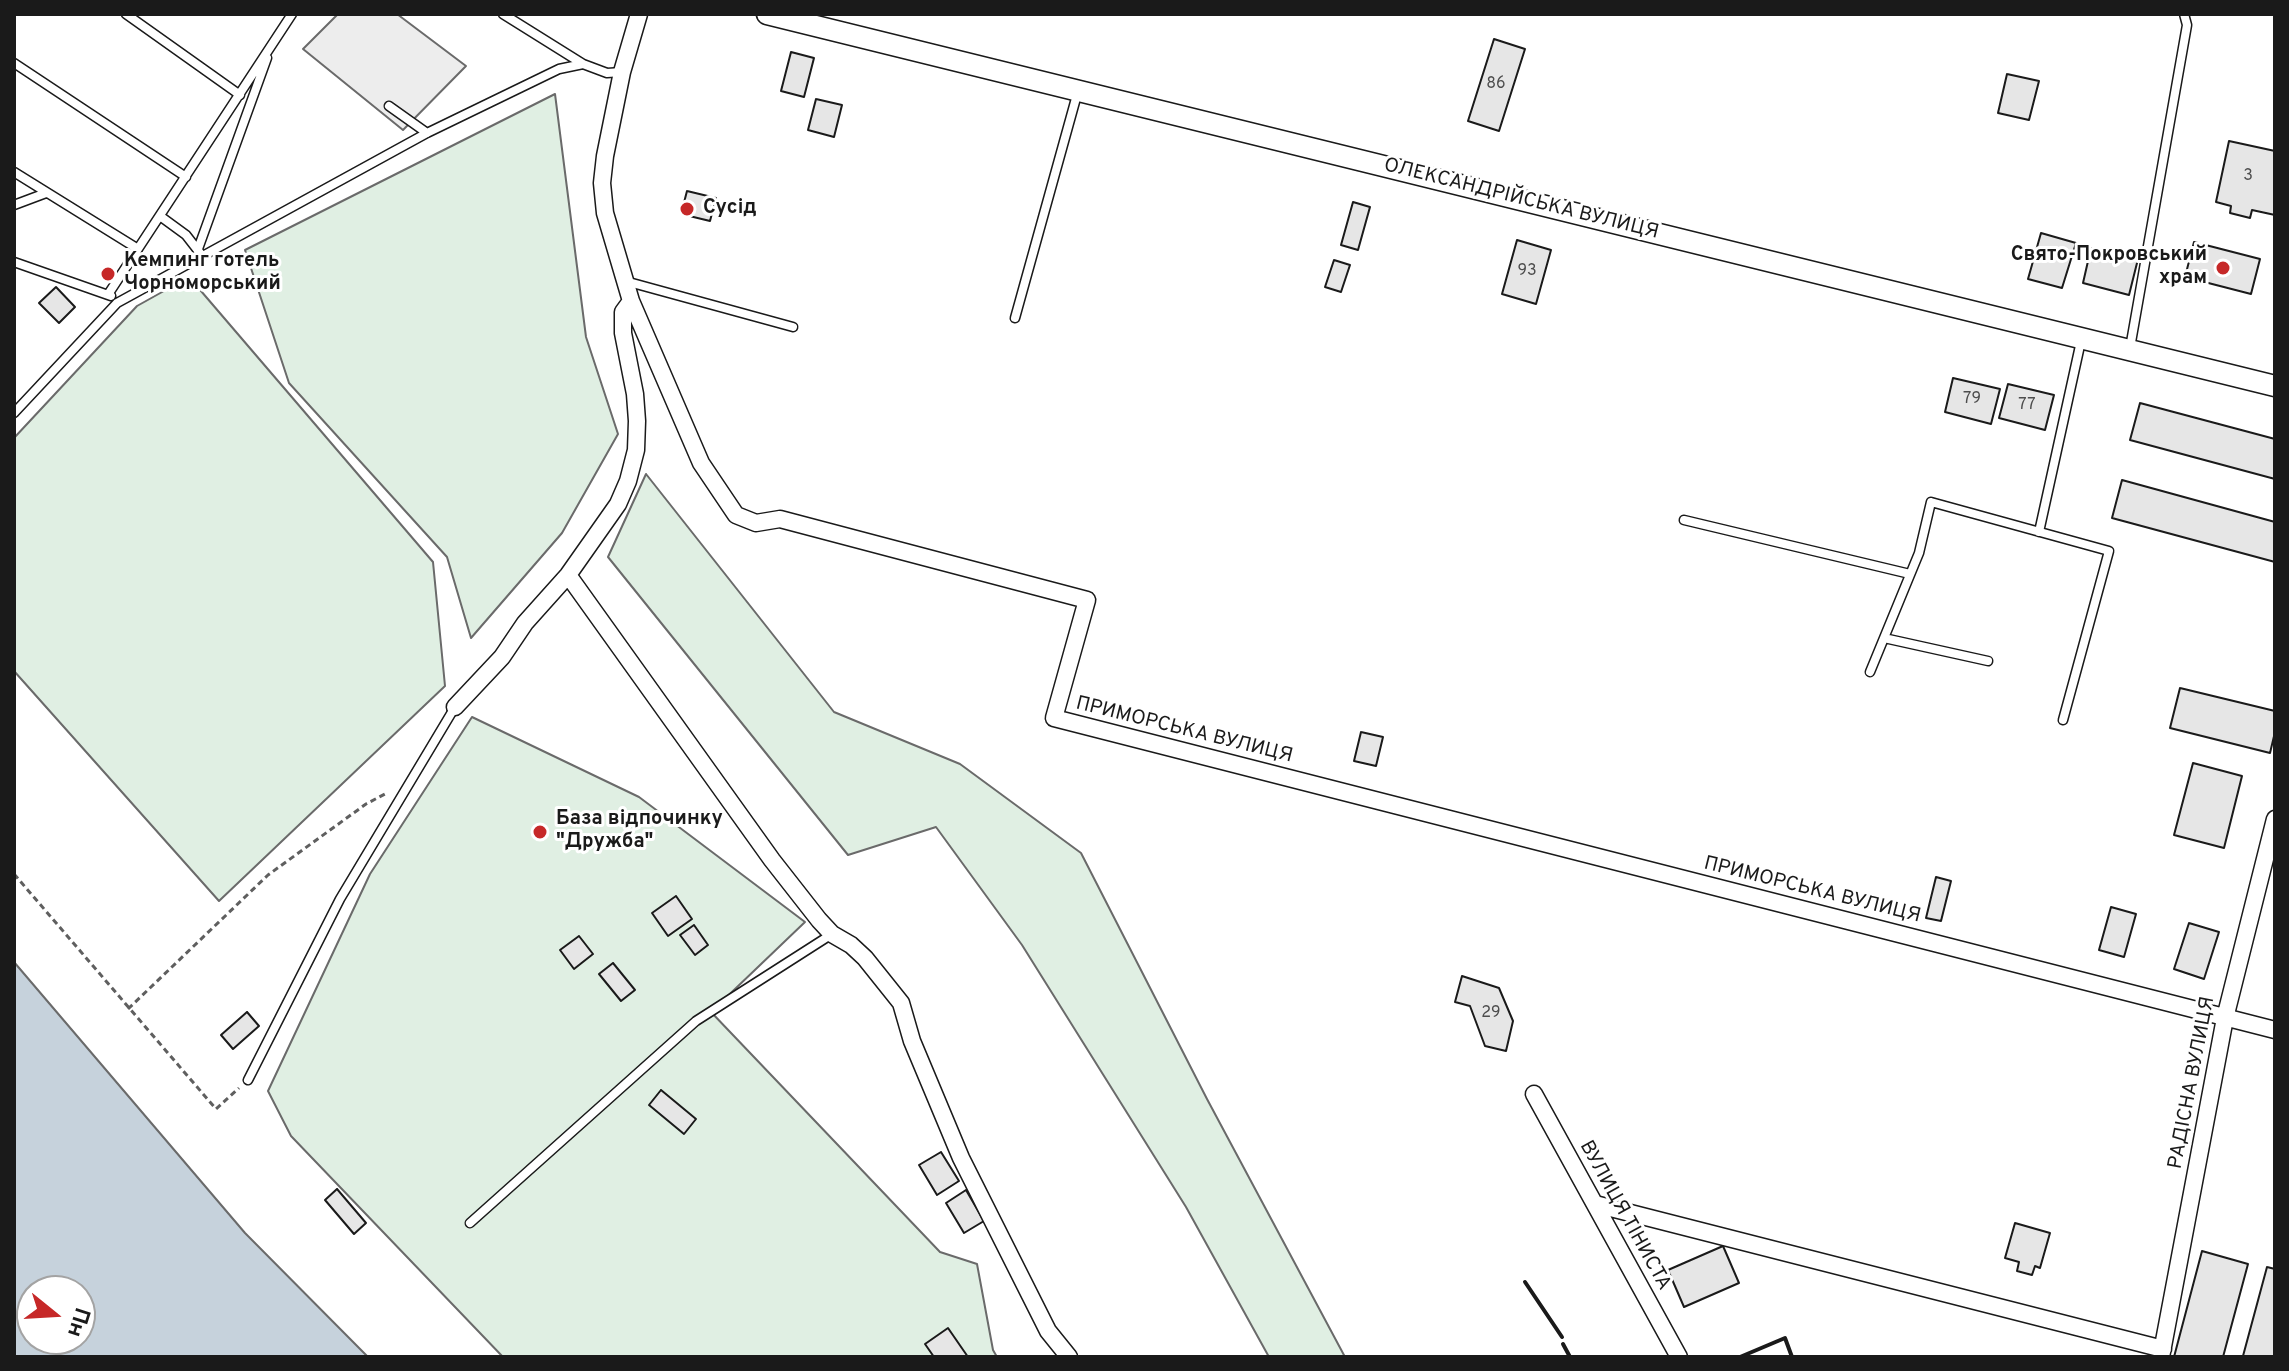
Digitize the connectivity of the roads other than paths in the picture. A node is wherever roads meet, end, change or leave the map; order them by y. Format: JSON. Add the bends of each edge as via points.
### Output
{"nodes":[{"id":1,"x":126,"y":14,"type":"edge"},
{"id":2,"x":292,"y":14,"type":"edge"},
{"id":3,"x":503,"y":14,"type":"edge"},
{"id":4,"x":639,"y":14,"type":"edge"},
{"id":5,"x":767,"y":14,"type":"edge"},
{"id":6,"x":2184,"y":14,"type":"edge"},
{"id":7,"x":272,"y":46,"type":"junction"},
{"id":8,"x":14,"y":63,"type":"edge"},
{"id":9,"x":583,"y":64,"type":"junction"},
{"id":10,"x":622,"y":72,"type":"junction"},
{"id":11,"x":1078,"y":91,"type":"junction"},
{"id":12,"x":240,"y":95,"type":"junction"},
{"id":13,"x":389,"y":106,"type":"dead end"},
{"id":14,"x":427,"y":133,"type":"junction"},
{"id":15,"x":14,"y":172,"type":"edge"},
{"id":16,"x":186,"y":177,"type":"junction"},
{"id":17,"x":46,"y":193,"type":"junction"},
{"id":18,"x":14,"y":205,"type":"edge"},
{"id":19,"x":160,"y":216,"type":"junction"},
{"id":20,"x":138,"y":249,"type":"junction"},
{"id":21,"x":200,"y":253,"type":"junction"},
{"id":22,"x":14,"y":262,"type":"edge"},
{"id":23,"x":625,"y":281,"type":"junction"},
{"id":24,"x":109,"y":293,"type":"junction"},
{"id":25,"x":631,"y":301,"type":"junction"},
{"id":26,"x":117,"y":303,"type":"junction"},
{"id":27,"x":1015,"y":318,"type":"dead end"},
{"id":28,"x":793,"y":327,"type":"dead end"},
{"id":29,"x":2082,"y":339,"type":"junction"},
{"id":30,"x":2130,"y":350,"type":"junction"},
{"id":31,"x":2275,"y":386,"type":"edge"},
{"id":32,"x":14,"y":413,"type":"edge"},
{"id":33,"x":1684,"y":520,"type":"dead end"},
{"id":34,"x":2039,"y":532,"type":"junction"},
{"id":35,"x":1910,"y":574,"type":"junction"},
{"id":36,"x":568,"y":575,"type":"junction"},
{"id":37,"x":1884,"y":638,"type":"junction"},
{"id":38,"x":1988,"y":661,"type":"dead end"},
{"id":39,"x":1870,"y":672,"type":"dead end"},
{"id":40,"x":455,"y":707,"type":"joint"},
{"id":41,"x":2063,"y":720,"type":"dead end"},
{"id":42,"x":2275,"y":819,"type":"edge"},
{"id":43,"x":832,"y":934,"type":"junction"},
{"id":44,"x":2225,"y":1018,"type":"junction"},
{"id":45,"x":2275,"y":1030,"type":"edge"},
{"id":46,"x":248,"y":1080,"type":"road end"},
{"id":47,"x":1534,"y":1094,"type":"dead end"},
{"id":48,"x":1595,"y":1204,"type":"junction"},
{"id":49,"x":470,"y":1223,"type":"dead end"},
{"id":50,"x":2162,"y":1353,"type":"edge"},
{"id":51,"x":1069,"y":1357,"type":"edge"},
{"id":52,"x":1679,"y":1357,"type":"edge"}],
"edges":[{"from":1,"to":12,"type":"lane"},
{"from":2,"to":7,"type":"lane"},
{"from":3,"to":9,"type":"lane"},
{"from":4,"to":10,"type":"street"},
{"from":5,"to":11,"type":"street","name":"ОЛЕКСАНДРІЙСЬКА ВУЛИЦЯ"},
{"from":6,"to":30,"type":"lane","via":[[2187,25]]},
{"from":7,"to":12,"type":"lane"},
{"from":7,"to":21,"type":"lane"},
{"from":8,"to":16,"type":"lane"},
{"from":9,"to":10,"type":"lane"},
{"from":9,"to":14,"type":"lane","via":[[559,69]]},
{"from":10,"to":23,"type":"street","via":[[602,183]]},
{"from":11,"to":27,"type":"lane"},
{"from":11,"to":29,"type":"street","name":"ОЛЕКСАНДРІЙСЬКА ВУЛИЦЯ"},
{"from":12,"to":16,"type":"lane"},
{"from":13,"to":14,"type":"lane"},
{"from":14,"to":21,"type":"lane"},
{"from":15,"to":17,"type":"lane"},
{"from":16,"to":19,"type":"lane"},
{"from":17,"to":18,"type":"lane"},
{"from":17,"to":20,"type":"lane"},
{"from":19,"to":20,"type":"lane"},
{"from":19,"to":21,"type":"lane"},
{"from":20,"to":24,"type":"lane"},
{"from":21,"to":26,"type":"lane"},
{"from":22,"to":24,"type":"lane"},
{"from":23,"to":25,"type":"street"},
{"from":23,"to":28,"type":"lane"},
{"from":24,"to":26,"type":"lane"},
{"from":25,"to":36,"type":"street","via":[[623,312],[623,333],[635,394],[636,450],[618,504]]},
{"from":25,"to":44,"type":"street","name":"ПРИМОРСЬКА ВУЛИЦЯ","via":[[701,463],[736,515],[756,523],[780,519],[1087,600],[1054,718]]},
{"from":26,"to":32,"type":"lane"},
{"from":29,"to":30,"type":"street","name":"ОЛЕКСАНДРІЙСЬКА ВУЛИЦЯ"},
{"from":29,"to":34,"type":"lane"},
{"from":30,"to":31,"type":"street","name":"ОЛЕКСАНДРІЙСЬКА ВУЛИЦЯ"},
{"from":33,"to":35,"type":"lane"},
{"from":34,"to":35,"type":"lane","via":[[1931,502]]},
{"from":34,"to":41,"type":"lane","via":[[2109,551]]},
{"from":35,"to":37,"type":"lane"},
{"from":36,"to":40,"type":"street"},
{"from":36,"to":43,"type":"street","via":[[772,860]]},
{"from":37,"to":38,"type":"lane"},
{"from":37,"to":39,"type":"lane"},
{"from":40,"to":46,"type":"lane","via":[[340,899]]},
{"from":42,"to":44,"type":"street","name":"РАДІСНА ВУЛИЦЯ"},
{"from":43,"to":49,"type":"lane","via":[[696,1021]]},
{"from":43,"to":51,"type":"street","via":[[865,958],[901,1003],[961,1158],[1048,1331]]},
{"from":44,"to":45,"type":"street","name":"ПРИМОРСЬКА ВУЛИЦЯ"},
{"from":44,"to":50,"type":"street","name":"РАДІСНА ВУЛИЦЯ"},
{"from":47,"to":48,"type":"street","name":"ВУЛИЦЯ ТІНИСТА"},
{"from":48,"to":50,"type":"street"},
{"from":48,"to":52,"type":"street","name":"ВУЛИЦЯ ТІНИСТА"}]}
